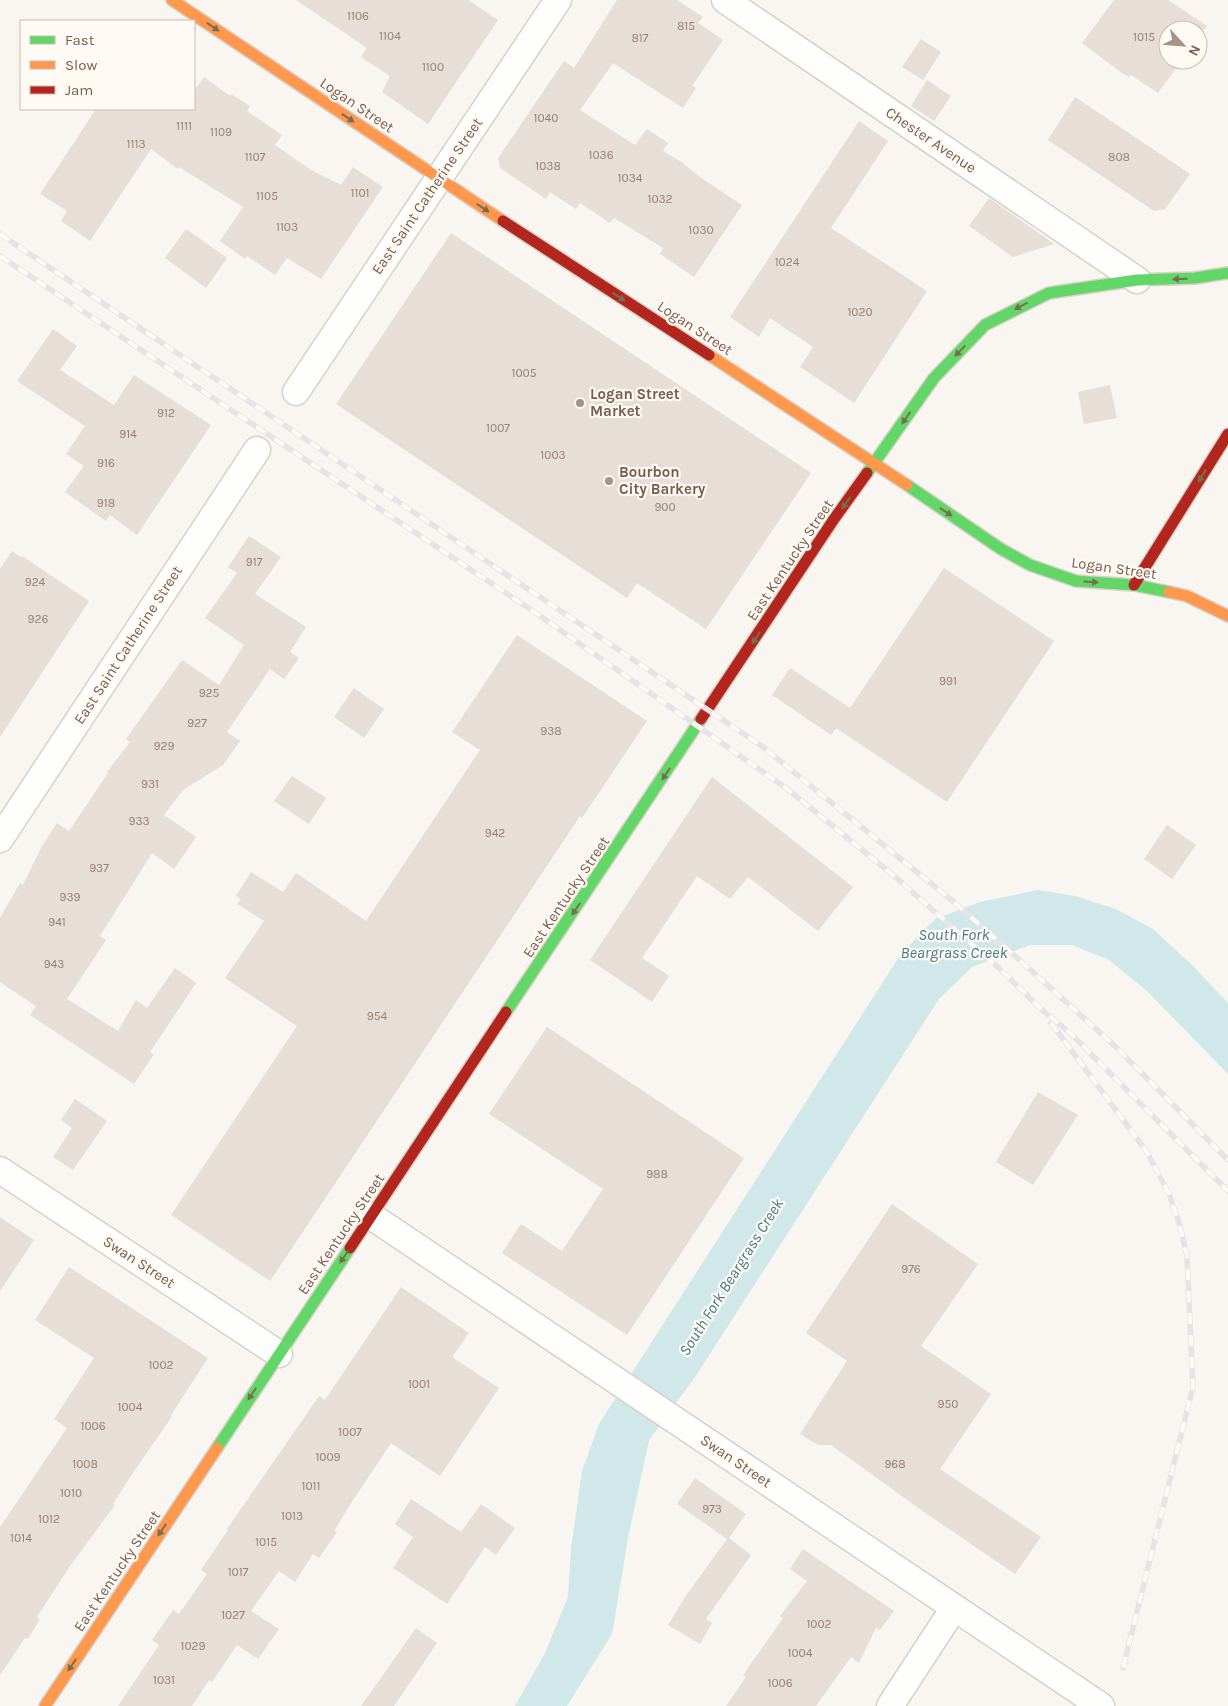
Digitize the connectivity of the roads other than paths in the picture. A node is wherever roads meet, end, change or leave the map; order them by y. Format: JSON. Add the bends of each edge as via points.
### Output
{"nodes":[{"id":1,"x":172,"y":0,"type":"edge"},
{"id":2,"x":558,"y":0,"type":"edge"},
{"id":3,"x":725,"y":0,"type":"edge"},
{"id":4,"x":439,"y":178,"type":"junction"},
{"id":5,"x":1228,"y":273,"type":"edge"},
{"id":6,"x":1137,"y":280,"type":"junction"},
{"id":7,"x":296,"y":392,"type":"dead end"},
{"id":8,"x":1228,"y":434,"type":"edge"},
{"id":9,"x":257,"y":450,"type":"dead end"},
{"id":10,"x":874,"y":463,"type":"junction"},
{"id":11,"x":1134,"y":585,"type":"junction"},
{"id":12,"x":1228,"y":616,"type":"edge"},
{"id":13,"x":0,"y":839,"type":"edge"},
{"id":14,"x":0,"y":1170,"type":"edge"},
{"id":15,"x":371,"y":1216,"type":"junction"},
{"id":16,"x":279,"y":1354,"type":"junction"},
{"id":17,"x":954,"y":1608,"type":"junction"},
{"id":18,"x":45,"y":1706,"type":"edge"},
{"id":19,"x":890,"y":1706,"type":"edge"},
{"id":20,"x":1101,"y":1706,"type":"edge"}],
"edges":[{"from":1,"to":4,"type":"street","name":"Logan Street","one_way":true},
{"from":2,"to":4,"type":"street","name":"East Saint Catherine Street"},
{"from":3,"to":6,"type":"street","name":"Chester Avenue"},
{"from":4,"to":7,"type":"street","name":"East Saint Catherine Street"},
{"from":4,"to":10,"type":"street","name":"Logan Street","one_way":true},
{"from":5,"to":6,"type":"street","name":"East Kentucky Street","one_way":true},
{"from":6,"to":10,"type":"street","name":"East Kentucky Street","one_way":true,"via":[[1049,292],[985,325],[934,378]]},
{"from":8,"to":11,"type":"street","one_way":true},
{"from":9,"to":13,"type":"street","name":"East Saint Catherine Street"},
{"from":10,"to":11,"type":"street","name":"Logan Street","one_way":true,"via":[[1030,565],[1076,581]]},
{"from":10,"to":15,"type":"street","name":"East Kentucky Street","one_way":true},
{"from":11,"to":12,"type":"street","name":"Logan Street","via":[[1187,596]]},
{"from":14,"to":16,"type":"street","name":"Swan Street"},
{"from":15,"to":16,"type":"street","name":"East Kentucky Street","one_way":true},
{"from":15,"to":17,"type":"street","name":"Swan Street"},
{"from":16,"to":18,"type":"street","name":"East Kentucky Street","one_way":true},
{"from":17,"to":19,"type":"street"},
{"from":17,"to":20,"type":"street","name":"Swan Street"}]}
